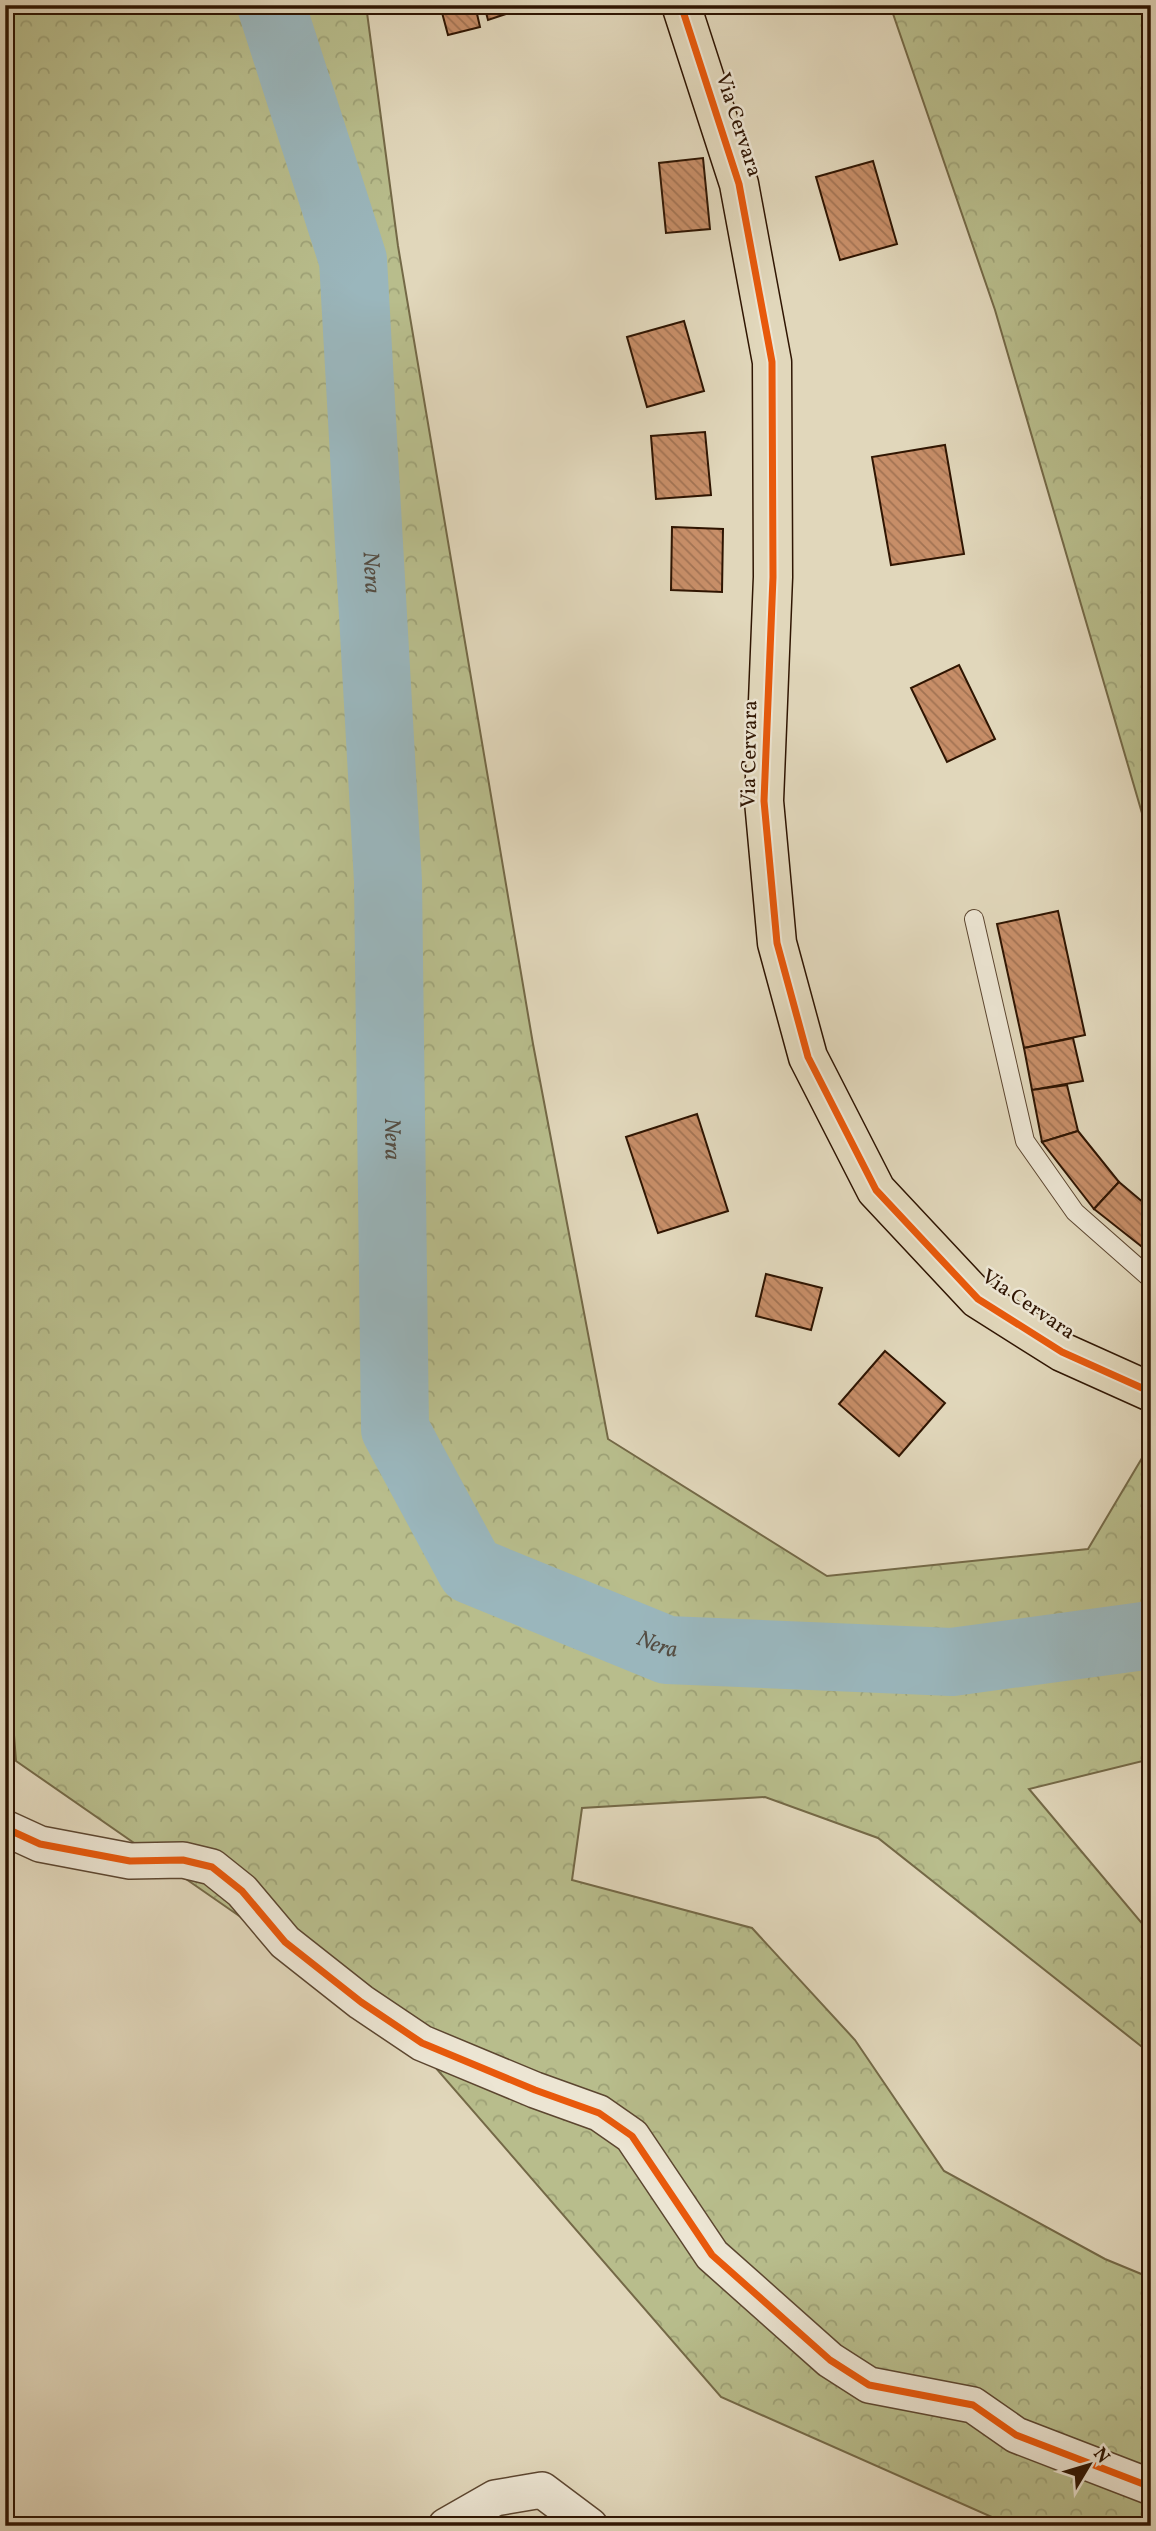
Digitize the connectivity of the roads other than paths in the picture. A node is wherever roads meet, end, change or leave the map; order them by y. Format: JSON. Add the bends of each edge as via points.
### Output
{"nodes":[{"id":1,"x":681,"y":5,"type":"edge"},
{"id":2,"x":974,"y":919,"type":"dead end"},
{"id":3,"x":1151,"y":1279,"type":"edge"},
{"id":4,"x":1151,"y":1392,"type":"edge"},
{"id":5,"x":5,"y":1828,"type":"edge"},
{"id":6,"x":1151,"y":2487,"type":"edge"},
{"id":7,"x":446,"y":2526,"type":"edge"},
{"id":8,"x":590,"y":2526,"type":"edge"}],
"edges":[{"from":1,"to":4,"type":"main road","name":"Via Cervara","via":[[739,184],[772,362],[773,577],[764,801],[777,943],[808,1057],[876,1190],[978,1299],[1062,1352]]},
{"from":2,"to":3,"type":"lane","via":[[1025,1141],[1075,1212]]},
{"from":5,"to":6,"type":"street","via":[[40,1844],[130,1861],[183,1860],[212,1867],[242,1891],[285,1942],[422,2043],[599,2113],[632,2136],[712,2255],[830,2360],[869,2385],[973,2405],[1016,2435]]},
{"from":7,"to":8,"type":"street","via":[[495,2498],[542,2490]]}]}
